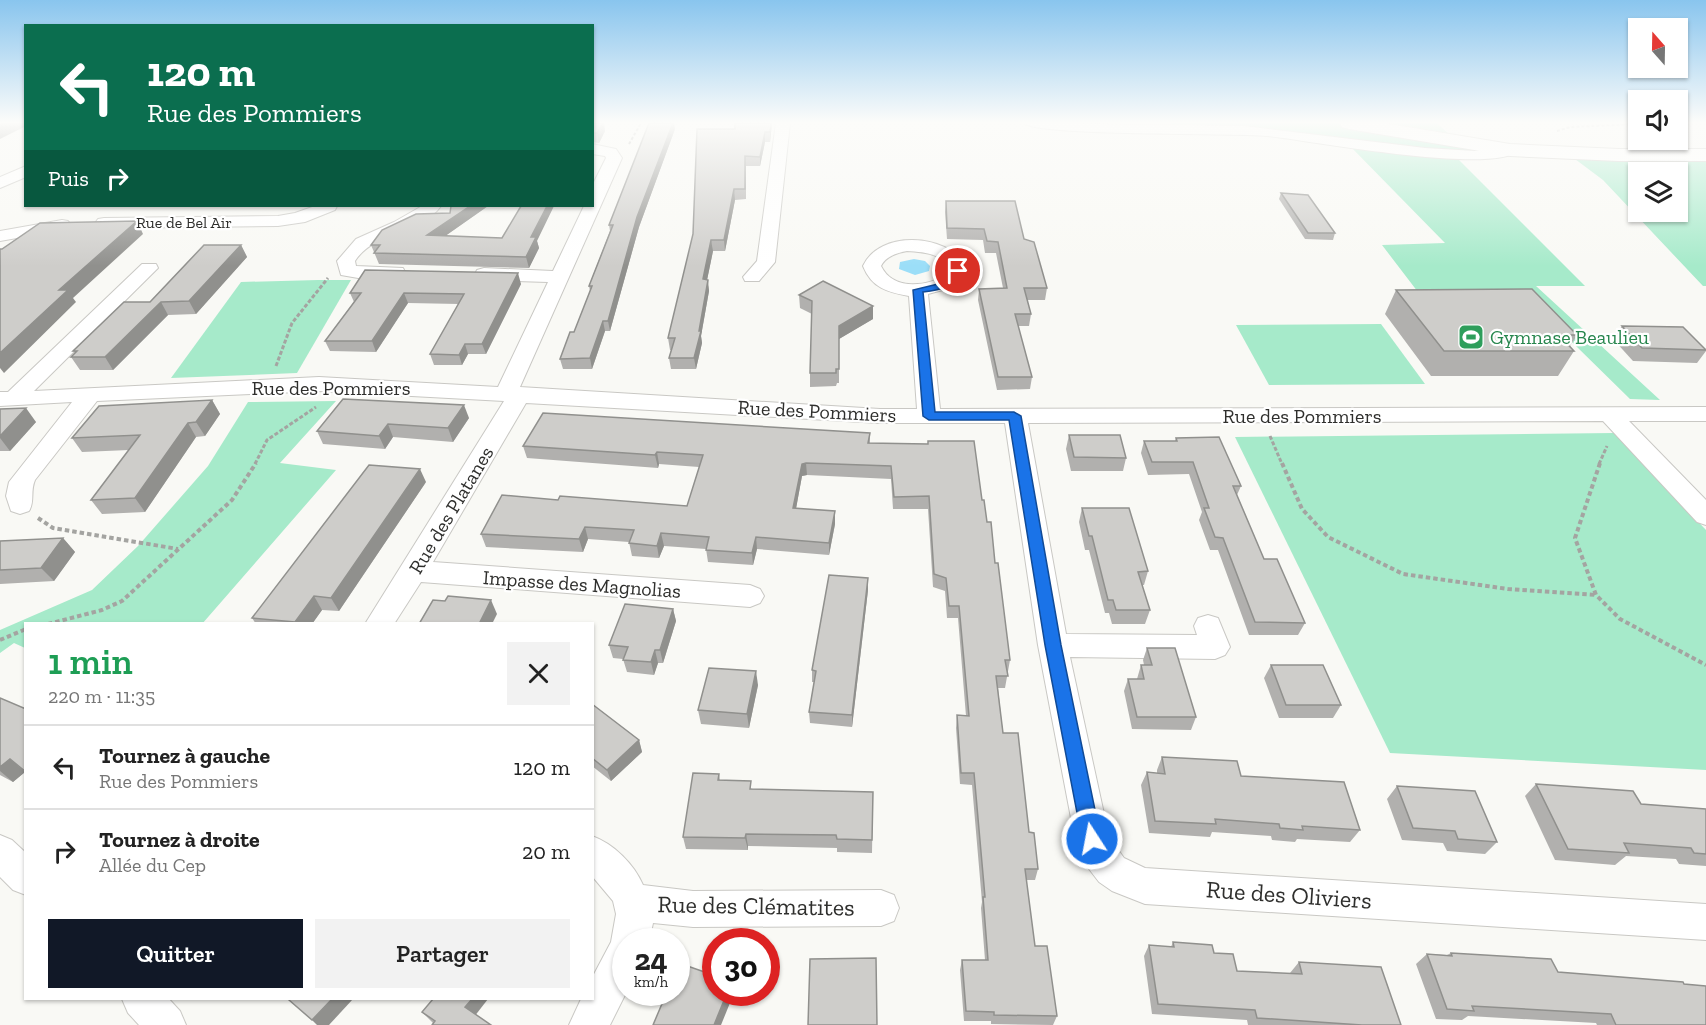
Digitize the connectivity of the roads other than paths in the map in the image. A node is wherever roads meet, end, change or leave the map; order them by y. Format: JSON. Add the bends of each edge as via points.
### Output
{"nodes":[{"id":1,"x":608,"y":171,"type":"edge"},
{"id":2,"x":777,"y":171,"type":"edge"},
{"id":3,"x":24,"y":172,"type":"edge"},
{"id":4,"x":0,"y":183,"type":"edge"},
{"id":5,"x":594,"y":201,"type":"edge"},
{"id":6,"x":326,"y":207,"type":"edge"},
{"id":7,"x":431,"y":207,"type":"edge"},
{"id":8,"x":591,"y":207,"type":"edge"},
{"id":9,"x":0,"y":237,"type":"edge"},
{"id":10,"x":149,"y":268,"type":"dead end"},
{"id":11,"x":412,"y":272,"type":"edge"},
{"id":12,"x":469,"y":274,"type":"edge"},
{"id":13,"x":752,"y":277,"type":"dead end"},
{"id":14,"x":560,"y":278,"type":"junction"},
{"id":15,"x":918,"y":290,"type":"dead end"},
{"id":16,"x":513,"y":394,"type":"junction"},
{"id":17,"x":90,"y":395,"type":"junction"},
{"id":18,"x":6,"y":399,"type":"edge"},
{"id":19,"x":1706,"y":414,"type":"edge"},
{"id":20,"x":1610,"y":415,"type":"junction"},
{"id":21,"x":929,"y":416,"type":"junction"},
{"id":22,"x":1014,"y":416,"type":"junction"},
{"id":23,"x":20,"y":505,"type":"road end"},
{"id":24,"x":1706,"y":516,"type":"edge"},
{"id":25,"x":414,"y":572,"type":"junction"},
{"id":26,"x":750,"y":596,"type":"dead end"},
{"id":27,"x":380,"y":622,"type":"edge"},
{"id":28,"x":1208,"y":626,"type":"dead end"},
{"id":29,"x":1053,"y":645,"type":"junction"},
{"id":30,"x":0,"y":852,"type":"edge"},
{"id":31,"x":594,"y":854,"type":"edge"},
{"id":32,"x":24,"y":876,"type":"edge"},
{"id":33,"x":632,"y":902,"type":"junction"},
{"id":34,"x":881,"y":908,"type":"dead end"},
{"id":35,"x":1706,"y":922,"type":"edge"},
{"id":36,"x":633,"y":928,"type":"edge"},
{"id":37,"x":612,"y":980,"type":"edge"},
{"id":38,"x":143,"y":1000,"type":"edge"},
{"id":39,"x":166,"y":1025,"type":"edge"},
{"id":40,"x":589,"y":1025,"type":"edge"}],
"edges":[{"from":1,"to":5,"type":"street","name":"Rue des Platanes"},
{"from":2,"to":13,"type":"street","via":[[766,262]]},
{"from":3,"to":4,"type":"street"},
{"from":6,"to":9,"type":"street","name":"Rue de Bel Air","via":[[278,221],[86,223]]},
{"from":7,"to":11,"type":"street","via":[[355,246],[346,261],[348,271]]},
{"from":8,"to":14,"type":"street","name":"Rue des Platanes"},
{"from":10,"to":18,"type":"street"},
{"from":12,"to":14,"type":"street"},
{"from":14,"to":16,"type":"street","name":"Rue des Platanes"},
{"from":15,"to":21,"type":"street"},
{"from":16,"to":17,"type":"street","name":"Rue des Pommiers","via":[[346,385]]},
{"from":16,"to":21,"type":"street","name":"Rue des Pommiers"},
{"from":16,"to":25,"type":"street","name":"Rue des Platanes"},
{"from":17,"to":18,"type":"street","name":"Rue des Pommiers"},
{"from":17,"to":23,"type":"street","via":[[26,475],[17,496]]},
{"from":19,"to":20,"type":"street","name":"Rue des Pommiers"},
{"from":20,"to":22,"type":"street","name":"Rue des Pommiers"},
{"from":20,"to":24,"type":"street"},
{"from":21,"to":22,"type":"street","name":"Rue des Pommiers"},
{"from":22,"to":29,"type":"street","name":"Rue des Oliviers"},
{"from":25,"to":26,"type":"street","name":"Impasse des Magnolias"},
{"from":25,"to":27,"type":"street","name":"Rue des Platanes"},
{"from":28,"to":29,"type":"street","via":[[1215,647]]},
{"from":29,"to":35,"type":"street","name":"Rue des Oliviers","via":[[1092,839],[1100,858],[1113,874],[1126,881]]},
{"from":30,"to":32,"type":"street"},
{"from":31,"to":33,"type":"street","via":[[618,874],[629,888]]},
{"from":33,"to":34,"type":"street","name":"Rue des Clématites","via":[[693,909]]},
{"from":33,"to":36,"type":"street"},
{"from":37,"to":40,"type":"street"},
{"from":38,"to":39,"type":"street"}]}
